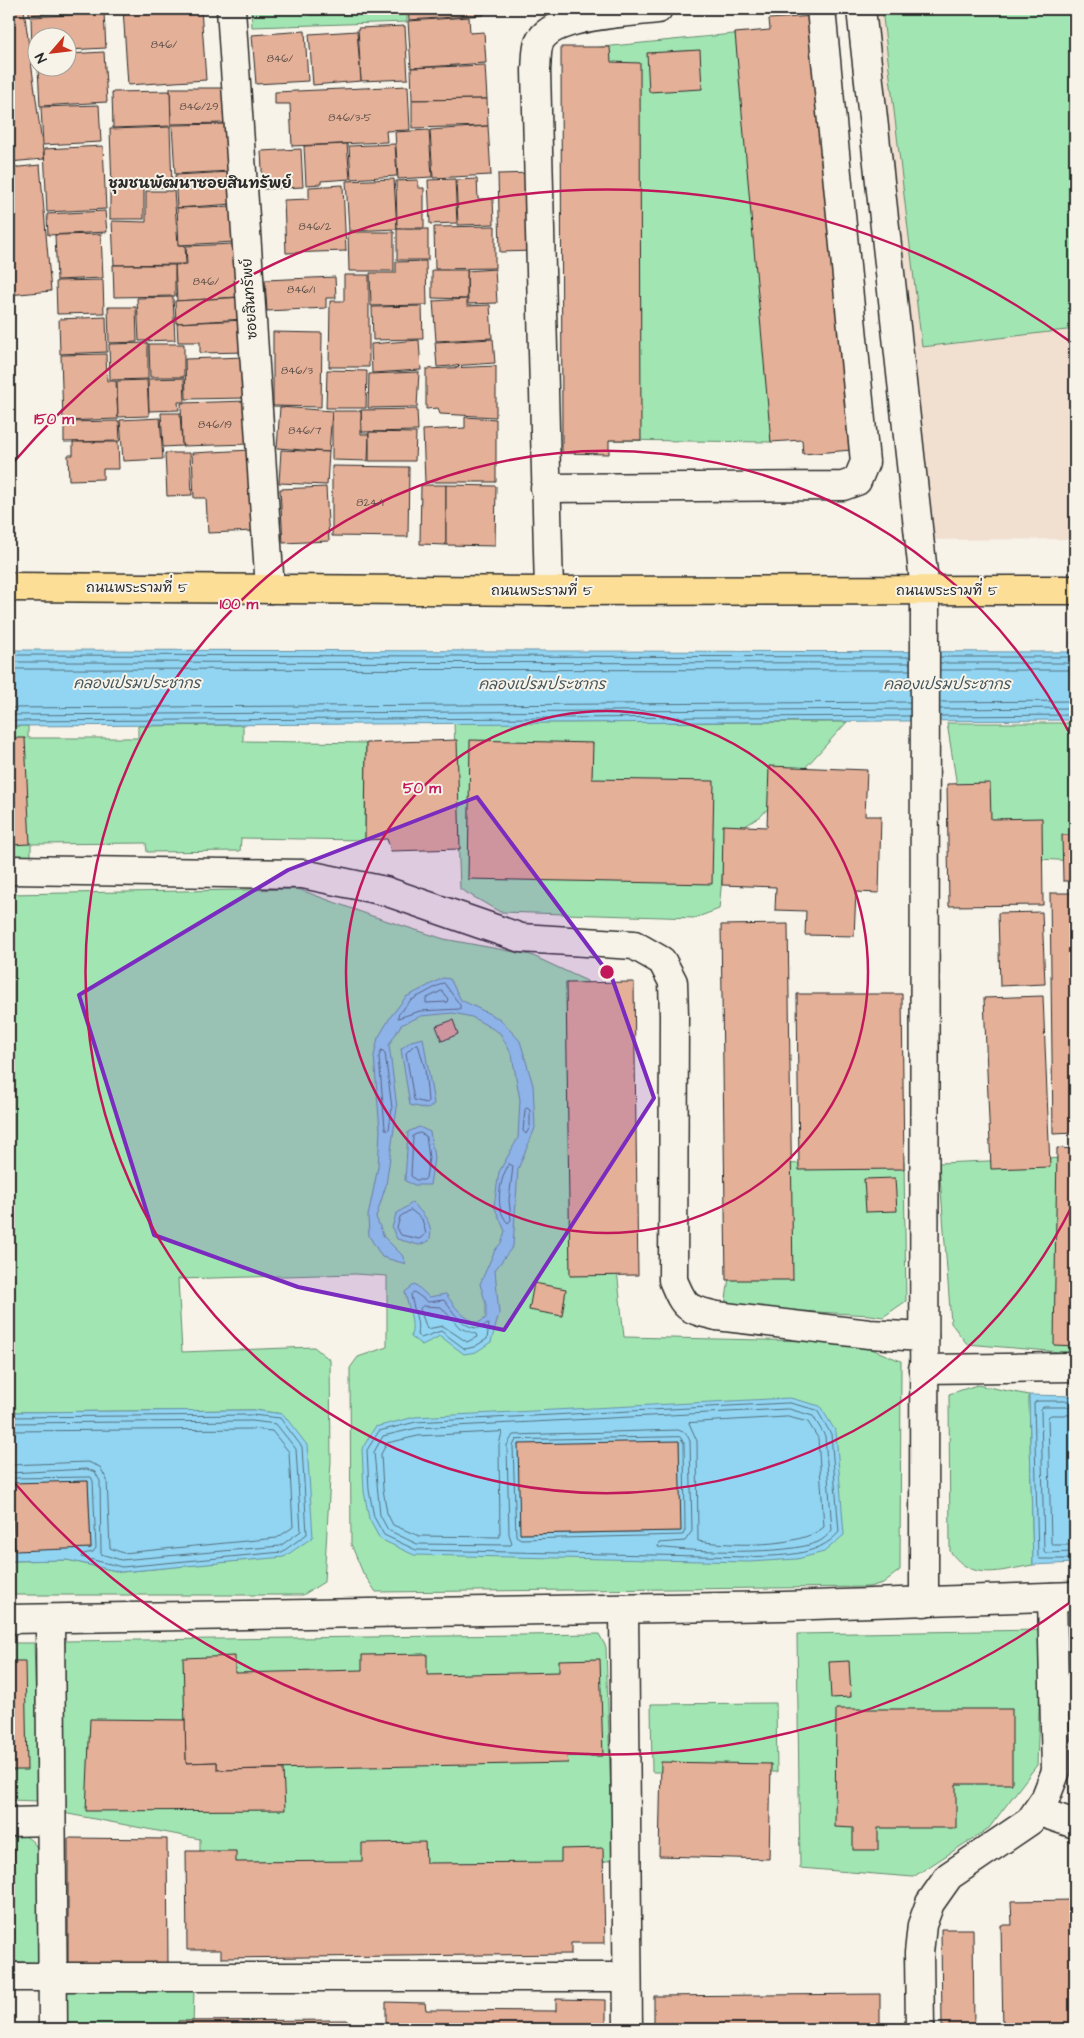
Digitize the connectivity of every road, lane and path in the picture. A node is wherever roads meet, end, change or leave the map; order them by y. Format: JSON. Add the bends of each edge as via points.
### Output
{"nodes":[{"id":1,"x":231,"y":9,"type":"edge"},
{"id":2,"x":658,"y":9,"type":"edge"},
{"id":3,"x":821,"y":9,"type":"edge"},
{"id":4,"x":861,"y":9,"type":"edge"},
{"id":5,"x":548,"y":20,"type":"edge"},
{"id":6,"x":545,"y":488,"type":"junction"},
{"id":7,"x":9,"y":587,"type":"edge"},
{"id":8,"x":270,"y":589,"type":"junction"},
{"id":9,"x":1075,"y":590,"type":"edge"},
{"id":10,"x":925,"y":591,"type":"junction"},
{"id":11,"x":549,"y":592,"type":"junction"},
{"id":12,"x":9,"y":870,"type":"edge"},
{"id":13,"x":924,"y":1337,"type":"junction"},
{"id":14,"x":1075,"y":1368,"type":"edge"},
{"id":15,"x":924,"y":1369,"type":"junction"},
{"id":16,"x":1064,"y":1596,"type":"edge"},
{"id":17,"x":924,"y":1602,"type":"junction"},
{"id":18,"x":624,"y":1608,"type":"junction"},
{"id":19,"x":50,"y":1618,"type":"junction"},
{"id":20,"x":9,"y":1619,"type":"edge"},
{"id":21,"x":1036,"y":1811,"type":"junction"},
{"id":22,"x":9,"y":1822,"type":"edge"},
{"id":23,"x":52,"y":1822,"type":"junction"},
{"id":24,"x":1075,"y":1824,"type":"edge"},
{"id":25,"x":9,"y":1976,"type":"edge"},
{"id":26,"x":53,"y":1976,"type":"junction"},
{"id":27,"x":628,"y":1977,"type":"junction"},
{"id":28,"x":54,"y":2029,"type":"edge"},
{"id":29,"x":628,"y":2029,"type":"edge"},
{"id":30,"x":920,"y":2029,"type":"edge"}],
"edges":[{"from":1,"to":8,"type":"street","name":"ซอยสินทรัพย์"},
{"from":2,"to":5,"type":"street"},
{"from":3,"to":6,"type":"street","via":[[866,462],[857,481],[843,486]]},
{"from":4,"to":10,"type":"street"},
{"from":5,"to":6,"type":"street","via":[[539,43],[536,70]]},
{"from":6,"to":11,"type":"street"},
{"from":7,"to":8,"type":"main road","name":"ถนนพระรามที่ 5"},
{"from":8,"to":11,"type":"main road","name":"ถนนพระรามที่ 5"},
{"from":9,"to":10,"type":"main road","name":"ถนนพระรามที่ 5"},
{"from":10,"to":11,"type":"main road","name":"ถนนพระรามที่ 5"},
{"from":10,"to":13,"type":"street"},
{"from":12,"to":13,"type":"street","via":[[303,874],[385,891],[521,938],[634,946],[662,961],[673,982],[673,1280],[682,1302],[694,1311],[717,1316],[869,1334]]},
{"from":13,"to":15,"type":"street"},
{"from":14,"to":15,"type":"street"},
{"from":15,"to":17,"type":"street"},
{"from":16,"to":17,"type":"street"},
{"from":16,"to":21,"type":"street","via":[[1056,1771],[1045,1799]]},
{"from":17,"to":18,"type":"street"},
{"from":18,"to":19,"type":"street"},
{"from":18,"to":27,"type":"street"},
{"from":19,"to":20,"type":"street"},
{"from":19,"to":23,"type":"street"},
{"from":21,"to":24,"type":"street"},
{"from":21,"to":30,"type":"street","via":[[1030,1821],[949,1876],[930,1903],[922,1925],[919,1953]]},
{"from":22,"to":23,"type":"street"},
{"from":23,"to":26,"type":"street"},
{"from":25,"to":26,"type":"street"},
{"from":26,"to":27,"type":"street"},
{"from":26,"to":28,"type":"street"},
{"from":27,"to":29,"type":"street"}]}
